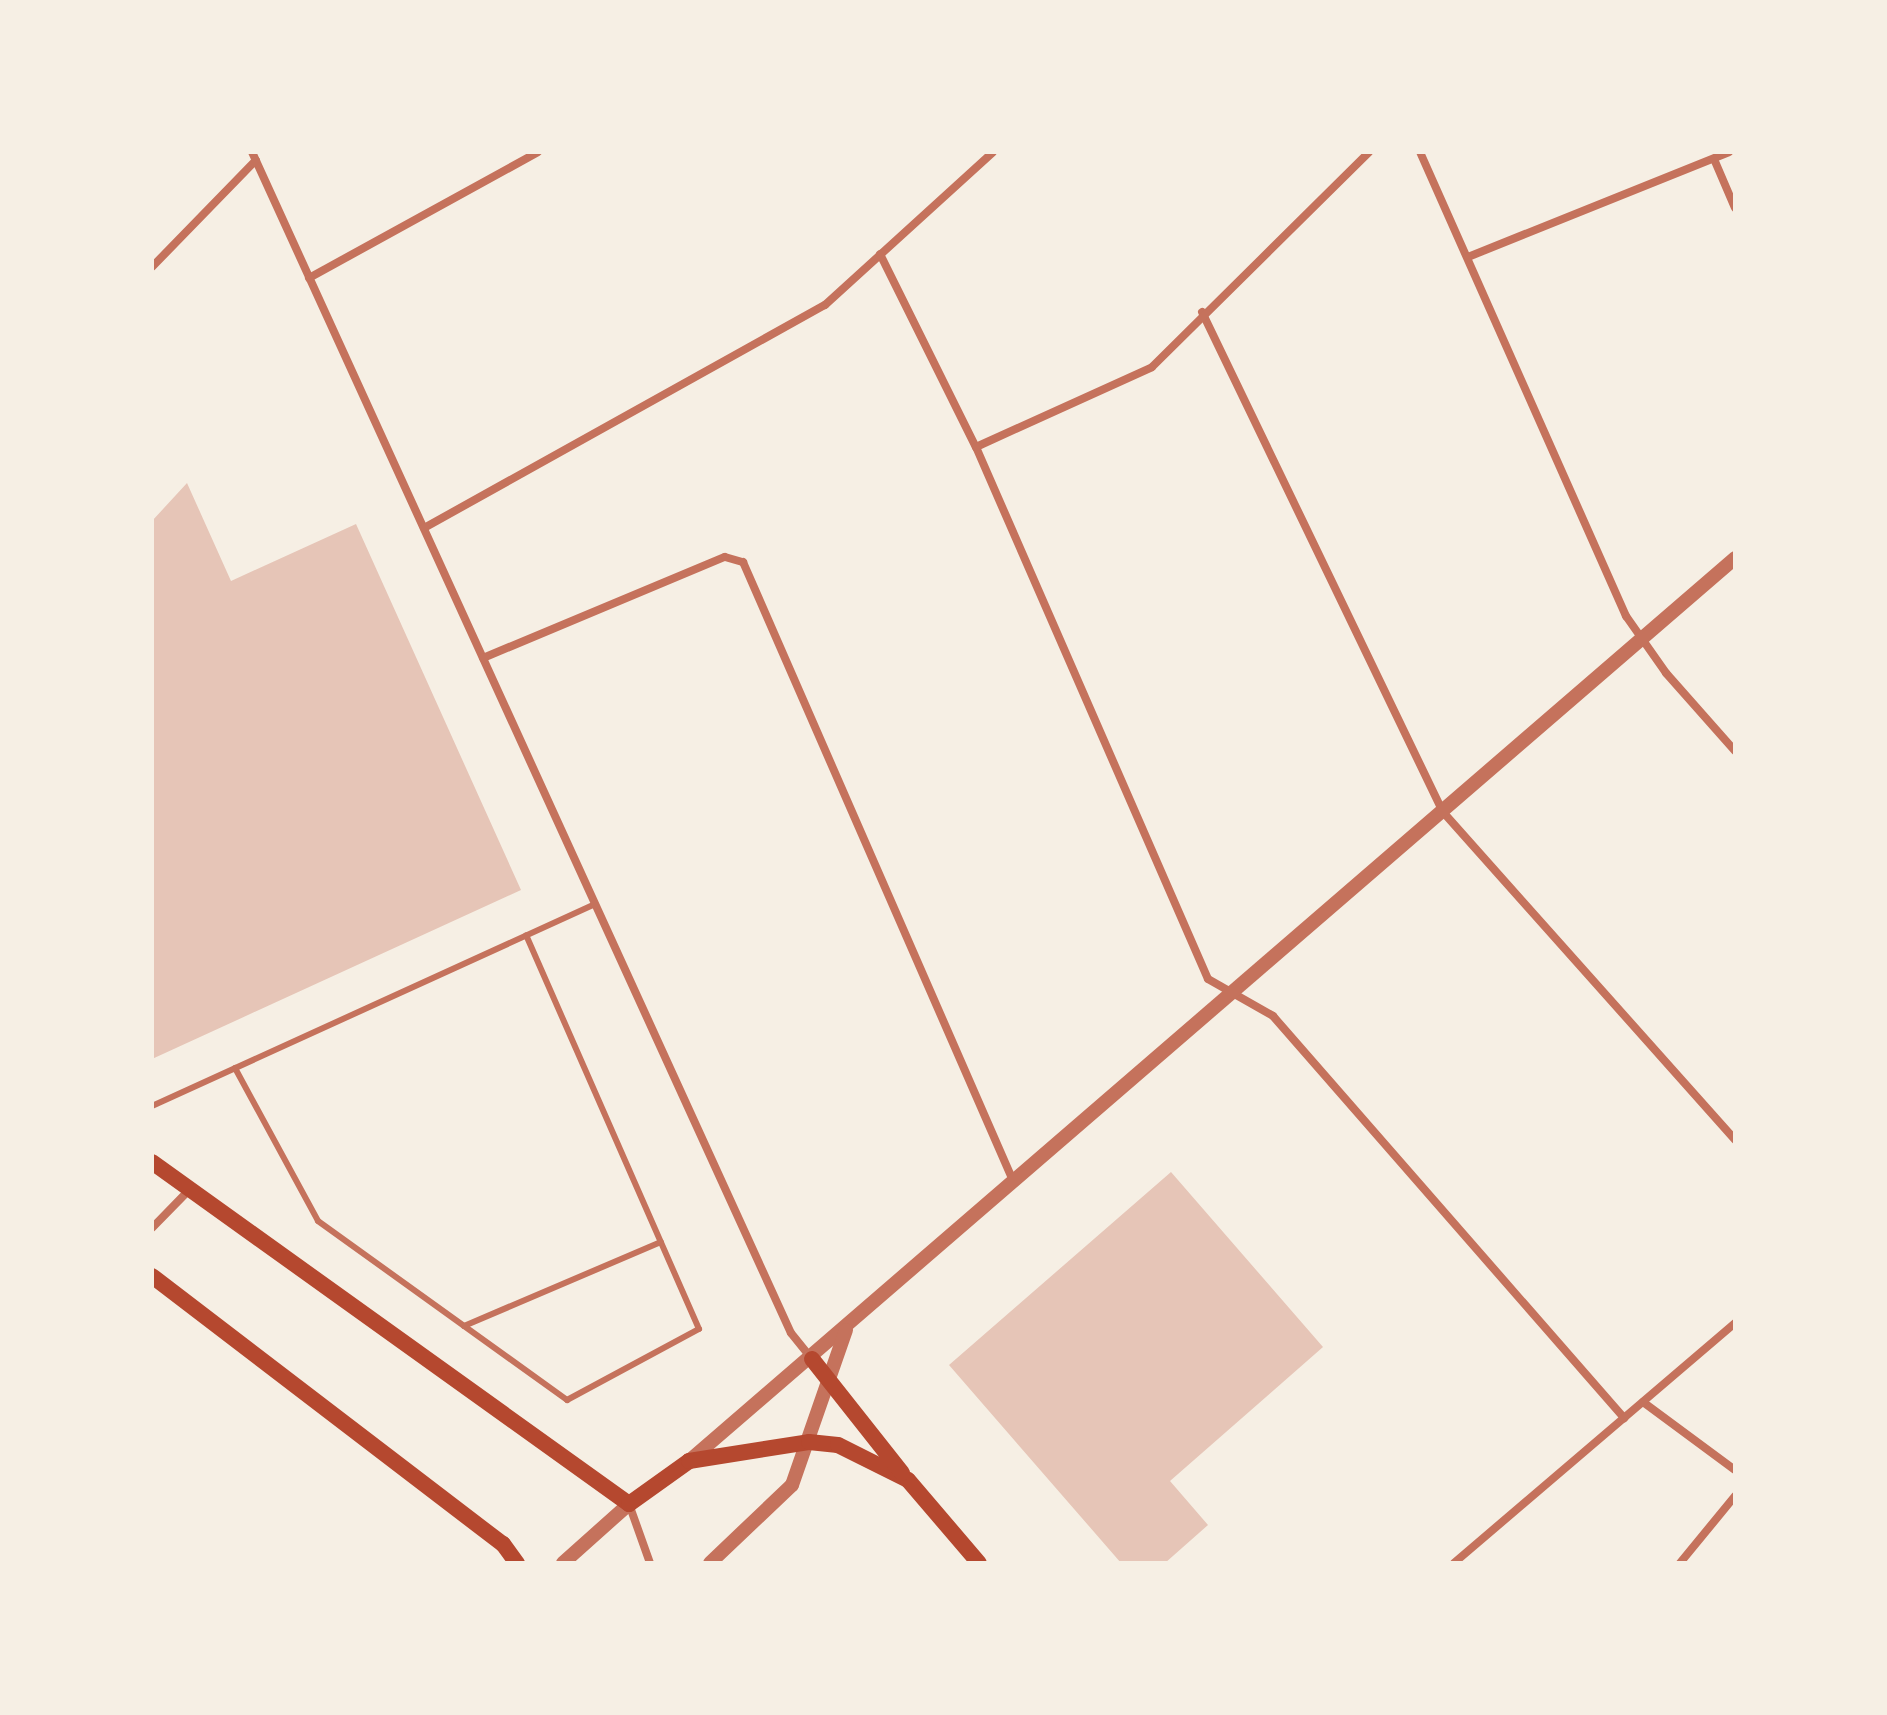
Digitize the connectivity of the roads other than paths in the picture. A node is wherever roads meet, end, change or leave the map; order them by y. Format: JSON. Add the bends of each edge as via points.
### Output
{"nodes":[{"id":1,"x":538,"y":152,"type":"edge"},
{"id":2,"x":993,"y":152,"type":"edge"},
{"id":3,"x":1369,"y":152,"type":"edge"},
{"id":4,"x":1420,"y":152,"type":"edge"},
{"id":5,"x":1729,"y":152,"type":"edge"},
{"id":6,"x":254,"y":156,"type":"edge"},
{"id":7,"x":1714,"y":159,"type":"junction"},
{"id":8,"x":1735,"y":208,"type":"edge"},
{"id":9,"x":880,"y":254,"type":"junction"},
{"id":10,"x":1468,"y":257,"type":"junction"},
{"id":11,"x":152,"y":267,"type":"edge"},
{"id":12,"x":309,"y":278,"type":"junction"},
{"id":13,"x":1202,"y":312,"type":"junction"},
{"id":14,"x":976,"y":447,"type":"junction"},
{"id":15,"x":424,"y":528,"type":"junction"},
{"id":16,"x":1735,"y":558,"type":"edge"},
{"id":17,"x":1642,"y":639,"type":"junction"},
{"id":18,"x":483,"y":658,"type":"junction"},
{"id":19,"x":1735,"y":751,"type":"edge"},
{"id":20,"x":1443,"y":812,"type":"junction"},
{"id":21,"x":595,"y":904,"type":"junction"},
{"id":22,"x":526,"y":935,"type":"junction"},
{"id":23,"x":1234,"y":994,"type":"junction"},
{"id":24,"x":235,"y":1068,"type":"junction"},
{"id":25,"x":152,"y":1106,"type":"edge"},
{"id":26,"x":1735,"y":1140,"type":"edge"},
{"id":27,"x":152,"y":1162,"type":"edge"},
{"id":28,"x":1015,"y":1184,"type":"junction"},
{"id":29,"x":190,"y":1189,"type":"junction"},
{"id":30,"x":152,"y":1228,"type":"edge"},
{"id":31,"x":661,"y":1242,"type":"junction"},
{"id":32,"x":152,"y":1276,"type":"edge"},
{"id":33,"x":1735,"y":1323,"type":"edge"},
{"id":34,"x":464,"y":1326,"type":"junction"},
{"id":35,"x":846,"y":1330,"type":"junction"},
{"id":36,"x":812,"y":1359,"type":"junction"},
{"id":37,"x":830,"y":1382,"type":"junction"},
{"id":38,"x":1643,"y":1402,"type":"junction"},
{"id":39,"x":1624,"y":1418,"type":"junction"},
{"id":40,"x":809,"y":1442,"type":"junction"},
{"id":41,"x":689,"y":1461,"type":"junction"},
{"id":42,"x":1735,"y":1470,"type":"edge"},
{"id":43,"x":908,"y":1480,"type":"junction"},
{"id":44,"x":1735,"y":1496,"type":"edge"},
{"id":45,"x":629,"y":1504,"type":"junction"},
{"id":46,"x":517,"y":1563,"type":"edge"},
{"id":47,"x":563,"y":1563,"type":"edge"},
{"id":48,"x":650,"y":1563,"type":"edge"},
{"id":49,"x":710,"y":1563,"type":"edge"},
{"id":50,"x":979,"y":1563,"type":"edge"},
{"id":51,"x":1454,"y":1563,"type":"edge"},
{"id":52,"x":1680,"y":1563,"type":"edge"}],
"edges":[{"from":1,"to":12,"type":"street"},
{"from":2,"to":9,"type":"street"},
{"from":3,"to":13,"type":"street"},
{"from":4,"to":10,"type":"street"},
{"from":5,"to":7,"type":"street"},
{"from":6,"to":11,"type":"street"},
{"from":6,"to":12,"type":"street"},
{"from":7,"to":8,"type":"street"},
{"from":7,"to":10,"type":"street"},
{"from":9,"to":14,"type":"street"},
{"from":9,"to":15,"type":"street","via":[[825,305]]},
{"from":10,"to":17,"type":"street","via":[[1626,616]]},
{"from":12,"to":15,"type":"street"},
{"from":13,"to":14,"type":"street","via":[[1152,367]]},
{"from":13,"to":20,"type":"street"},
{"from":14,"to":23,"type":"street","via":[[1208,979]]},
{"from":15,"to":18,"type":"street"},
{"from":16,"to":17,"type":"street"},
{"from":17,"to":19,"type":"street"},
{"from":17,"to":20,"type":"street"},
{"from":18,"to":21,"type":"street"},
{"from":18,"to":28,"type":"street","via":[[725,557],[743,562]]},
{"from":20,"to":23,"type":"street"},
{"from":20,"to":26,"type":"street"},
{"from":21,"to":22,"type":"lane"},
{"from":21,"to":36,"type":"street","via":[[791,1333]]},
{"from":22,"to":24,"type":"lane"},
{"from":22,"to":31,"type":"lane"},
{"from":23,"to":28,"type":"street"},
{"from":23,"to":39,"type":"street","via":[[1273,1016]]},
{"from":24,"to":25,"type":"lane"},
{"from":24,"to":34,"type":"lane","via":[[318,1221]]},
{"from":27,"to":29,"type":"main road"},
{"from":28,"to":35,"type":"street"},
{"from":29,"to":30,"type":"street"},
{"from":29,"to":45,"type":"main road"},
{"from":31,"to":34,"type":"lane"},
{"from":31,"to":34,"type":"lane","via":[[699,1329],[567,1400]]},
{"from":32,"to":46,"type":"main road","via":[[503,1544]]},
{"from":33,"to":38,"type":"street"},
{"from":35,"to":36,"type":"street"},
{"from":35,"to":37,"type":"street"},
{"from":36,"to":37,"type":"main road"},
{"from":36,"to":41,"type":"street"},
{"from":37,"to":40,"type":"street"},
{"from":37,"to":43,"type":"main road"},
{"from":38,"to":39,"type":"street"},
{"from":38,"to":42,"type":"street"},
{"from":39,"to":51,"type":"street"},
{"from":40,"to":41,"type":"main road"},
{"from":40,"to":43,"type":"main road","via":[[861,1452]]},
{"from":40,"to":49,"type":"street","via":[[792,1485]]},
{"from":41,"to":45,"type":"main road"},
{"from":43,"to":50,"type":"main road"},
{"from":44,"to":52,"type":"street"},
{"from":45,"to":47,"type":"street"},
{"from":45,"to":48,"type":"street"}]}
